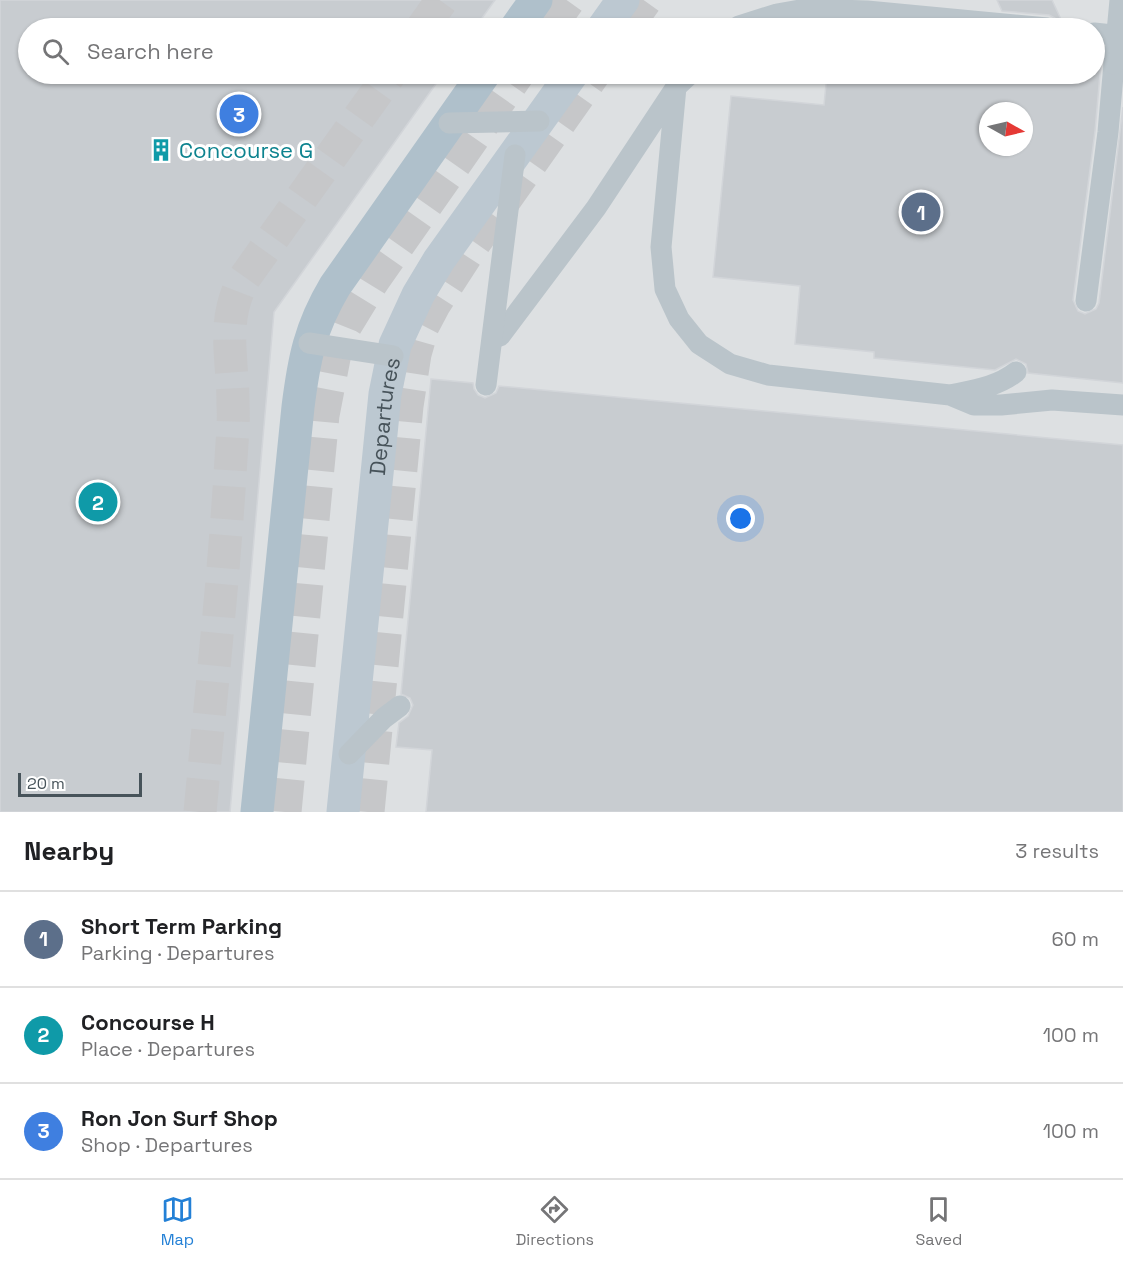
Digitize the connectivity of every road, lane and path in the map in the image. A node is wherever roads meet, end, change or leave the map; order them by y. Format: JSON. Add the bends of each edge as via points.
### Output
{"nodes":[{"id":1,"x":536,"y":0,"type":"edge"},
{"id":2,"x":623,"y":0,"type":"edge"},
{"id":3,"x":1120,"y":0,"type":"edge"},
{"id":4,"x":523,"y":18,"type":"edge"},
{"id":5,"x":610,"y":18,"type":"edge"},
{"id":6,"x":764,"y":18,"type":"edge"},
{"id":7,"x":855,"y":18,"type":"edge"},
{"id":8,"x":1105,"y":34,"type":"edge"},
{"id":9,"x":1123,"y":36,"type":"edge"},
{"id":10,"x":477,"y":84,"type":"edge"},
{"id":11,"x":565,"y":84,"type":"edge"},
{"id":12,"x":680,"y":84,"type":"edge"},
{"id":13,"x":682,"y":84,"type":"edge"},
{"id":14,"x":539,"y":121,"type":"junction"},
{"id":15,"x":449,"y":123,"type":"junction"},
{"id":16,"x":1116,"y":133,"type":"edge"},
{"id":17,"x":515,"y":155,"type":"junction"},
{"id":18,"x":1086,"y":301,"type":"dead end"},
{"id":19,"x":500,"y":336,"type":"dead end"},
{"id":20,"x":309,"y":343,"type":"junction"},
{"id":21,"x":393,"y":356,"type":"junction"},
{"id":22,"x":1016,"y":372,"type":"dead end"},
{"id":23,"x":486,"y":385,"type":"dead end"},
{"id":24,"x":950,"y":395,"type":"junction"},
{"id":25,"x":1123,"y":405,"type":"edge"},
{"id":26,"x":400,"y":706,"type":"dead end"},
{"id":27,"x":349,"y":754,"type":"junction"},
{"id":28,"x":256,"y":812,"type":"edge"},
{"id":29,"x":343,"y":812,"type":"edge"}],
"edges":[{"from":1,"to":4,"type":"main road"},
{"from":2,"to":5,"type":"main road"},
{"from":3,"to":16,"type":"lane","bridge":true,"via":[[1114,64]]},
{"from":6,"to":7,"type":"lane","via":[[806,9]]},
{"from":8,"to":9,"type":"lane"},
{"from":10,"to":15,"type":"main road"},
{"from":11,"to":14,"type":"main road","name":"Departures"},
{"from":12,"to":19,"type":"lane","via":[[596,208]]},
{"from":13,"to":24,"type":"lane","via":[[661,247],[665,289],[679,319],[699,344],[730,364],[768,375]]},
{"from":14,"to":15,"type":"lane","bridge":true},
{"from":14,"to":17,"type":"main road","name":"Departures"},
{"from":15,"to":20,"type":"main road","via":[[335,286],[321,309]]},
{"from":16,"to":18,"type":"lane"},
{"from":17,"to":21,"type":"main road","name":"Departures","via":[[439,260],[406,319]]},
{"from":17,"to":23,"type":"lane","bridge":true},
{"from":20,"to":21,"type":"lane","bridge":true},
{"from":20,"to":28,"type":"main road","via":[[297,407]]},
{"from":21,"to":27,"type":"main road","name":"Departures","via":[[385,394]]},
{"from":22,"to":24,"type":"lane","via":[[991,387]]},
{"from":24,"to":25,"type":"lane","via":[[974,405],[1052,400]]},
{"from":26,"to":27,"type":"lane","bridge":true},
{"from":27,"to":29,"type":"main road","name":"Departures"}]}
